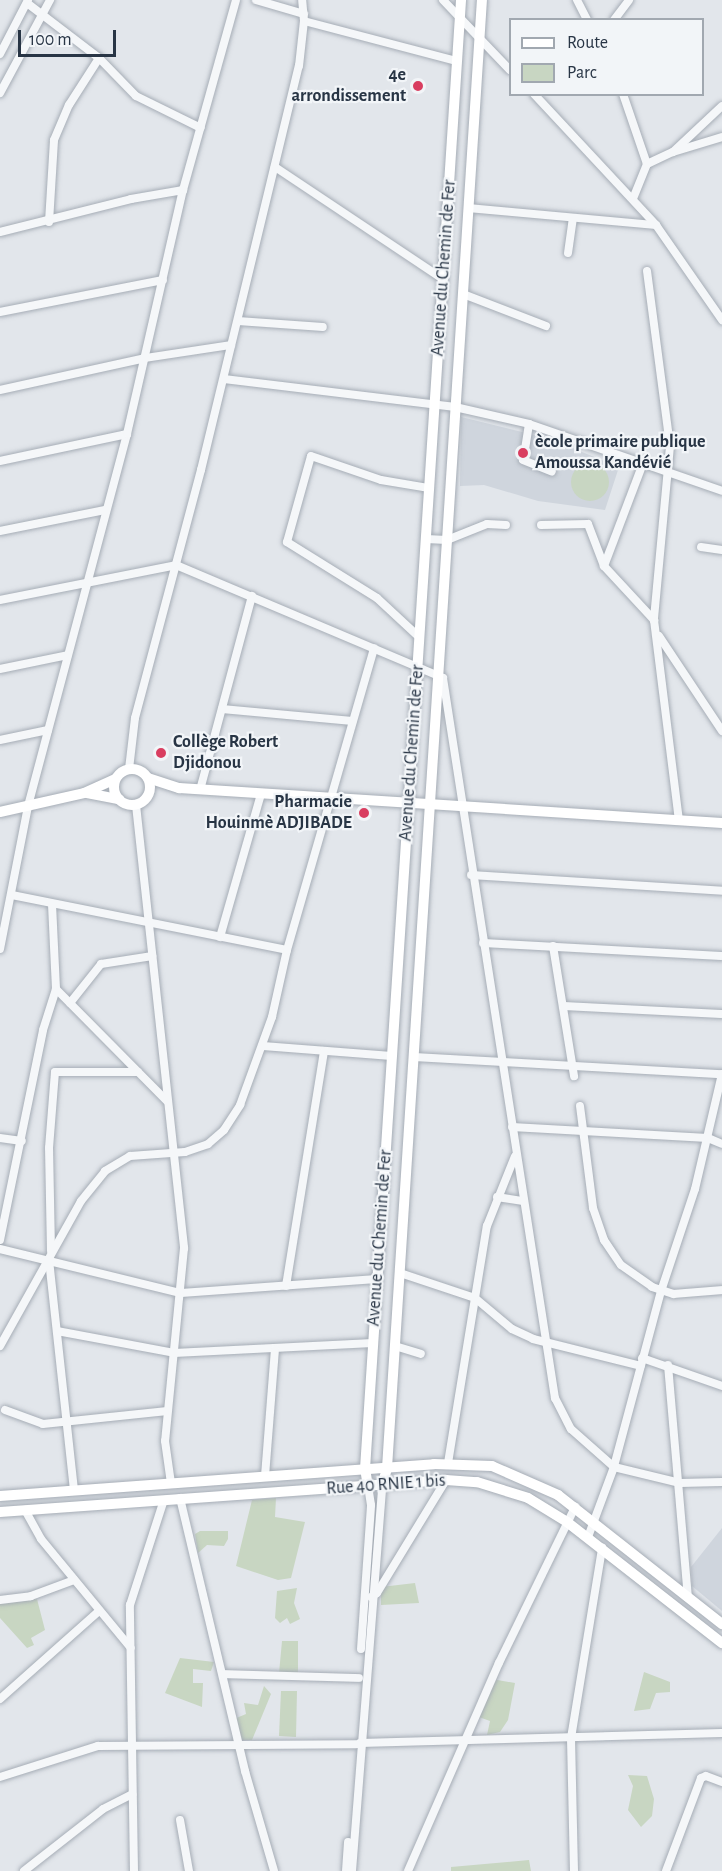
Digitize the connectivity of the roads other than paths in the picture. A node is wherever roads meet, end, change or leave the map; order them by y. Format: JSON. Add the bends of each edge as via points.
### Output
{"nodes":[{"id":1,"x":50,"y":0,"type":"edge"},
{"id":2,"x":236,"y":0,"type":"edge"},
{"id":3,"x":256,"y":0,"type":"edge"},
{"id":4,"x":302,"y":0,"type":"edge"},
{"id":5,"x":443,"y":0,"type":"edge"},
{"id":6,"x":461,"y":0,"type":"edge"},
{"id":7,"x":482,"y":0,"type":"edge"},
{"id":8,"x":576,"y":0,"type":"edge"},
{"id":9,"x":629,"y":0,"type":"edge"},
{"id":10,"x":27,"y":2,"type":"edge"},
{"id":11,"x":42,"y":14,"type":"junction"},
{"id":12,"x":304,"y":18,"type":"junction"},
{"id":13,"x":460,"y":18,"type":"junction"},
{"id":14,"x":586,"y":18,"type":"edge"},
{"id":15,"x":616,"y":18,"type":"edge"},
{"id":16,"x":479,"y":37,"type":"junction"},
{"id":17,"x":0,"y":54,"type":"edge"},
{"id":18,"x":99,"y":58,"type":"junction"},
{"id":19,"x":457,"y":61,"type":"junction"},
{"id":20,"x":509,"y":69,"type":"edge"},
{"id":21,"x":0,"y":93,"type":"edge"},
{"id":22,"x":536,"y":96,"type":"edge"},
{"id":23,"x":624,"y":96,"type":"edge"},
{"id":24,"x":722,"y":106,"type":"edge"},
{"id":25,"x":201,"y":128,"type":"junction"},
{"id":26,"x":722,"y":136,"type":"edge"},
{"id":27,"x":673,"y":152,"type":"junction"},
{"id":28,"x":647,"y":164,"type":"junction"},
{"id":29,"x":275,"y":167,"type":"junction"},
{"id":30,"x":183,"y":190,"type":"junction"},
{"id":31,"x":633,"y":199,"type":"junction"},
{"id":32,"x":468,"y":208,"type":"junction"},
{"id":33,"x":573,"y":218,"type":"junction"},
{"id":34,"x":49,"y":222,"type":"junction"},
{"id":35,"x":656,"y":225,"type":"junction"},
{"id":36,"x":0,"y":232,"type":"edge"},
{"id":37,"x":568,"y":253,"type":"dead end"},
{"id":38,"x":647,"y":271,"type":"dead end"},
{"id":39,"x":443,"y":279,"type":"junction"},
{"id":40,"x":163,"y":280,"type":"junction"},
{"id":41,"x":463,"y":294,"type":"junction"},
{"id":42,"x":0,"y":312,"type":"edge"},
{"id":43,"x":722,"y":320,"type":"edge"},
{"id":44,"x":238,"y":321,"type":"junction"},
{"id":45,"x":546,"y":326,"type":"dead end"},
{"id":46,"x":323,"y":327,"type":"dead end"},
{"id":47,"x":231,"y":345,"type":"junction"},
{"id":48,"x":145,"y":358,"type":"junction"},
{"id":49,"x":224,"y":379,"type":"junction"},
{"id":50,"x":0,"y":390,"type":"edge"},
{"id":51,"x":435,"y":405,"type":"junction"},
{"id":52,"x":455,"y":407,"type":"junction"},
{"id":53,"x":529,"y":424,"type":"junction"},
{"id":54,"x":127,"y":434,"type":"junction"},
{"id":55,"x":0,"y":461,"type":"edge"},
{"id":56,"x":642,"y":466,"type":"junction"},
{"id":57,"x":552,"y":472,"type":"dead end"},
{"id":58,"x":669,"y":476,"type":"junction"},
{"id":59,"x":429,"y":488,"type":"junction"},
{"id":60,"x":722,"y":491,"type":"edge"},
{"id":61,"x":105,"y":510,"type":"junction"},
{"id":62,"x":506,"y":525,"type":"dead end"},
{"id":63,"x":541,"y":525,"type":"dead end"},
{"id":64,"x":0,"y":531,"type":"edge"},
{"id":65,"x":426,"y":539,"type":"junction"},
{"id":66,"x":447,"y":540,"type":"junction"},
{"id":67,"x":700,"y":547,"type":"dead end"},
{"id":68,"x":722,"y":550,"type":"edge"},
{"id":69,"x":176,"y":565,"type":"junction"},
{"id":70,"x":604,"y":566,"type":"junction"},
{"id":71,"x":88,"y":581,"type":"junction"},
{"id":72,"x":252,"y":596,"type":"junction"},
{"id":73,"x":0,"y":600,"type":"edge"},
{"id":74,"x":654,"y":620,"type":"junction"},
{"id":75,"x":657,"y":633,"type":"junction"},
{"id":76,"x":419,"y":637,"type":"junction"},
{"id":77,"x":374,"y":648,"type":"junction"},
{"id":78,"x":68,"y":654,"type":"junction"},
{"id":79,"x":417,"y":666,"type":"junction"},
{"id":80,"x":0,"y":669,"type":"edge"},
{"id":81,"x":439,"y":673,"type":"junction"},
{"id":82,"x":222,"y":709,"type":"junction"},
{"id":83,"x":352,"y":721,"type":"junction"},
{"id":84,"x":48,"y":730,"type":"junction"},
{"id":85,"x":722,"y":731,"type":"edge"},
{"id":86,"x":0,"y":740,"type":"edge"},
{"id":87,"x":129,"y":769,"type":"junction"},
{"id":88,"x":148,"y":778,"type":"junction"},
{"id":89,"x":115,"y":779,"type":"junction"},
{"id":90,"x":179,"y":788,"type":"junction"},
{"id":91,"x":200,"y":790,"type":"junction"},
{"id":92,"x":84,"y":793,"type":"junction"},
{"id":93,"x":261,"y":794,"type":"junction"},
{"id":94,"x":148,"y":796,"type":"junction"},
{"id":95,"x":330,"y":798,"type":"junction"},
{"id":96,"x":119,"y":800,"type":"junction"},
{"id":97,"x":408,"y":802,"type":"junction"},
{"id":98,"x":430,"y":804,"type":"junction"},
{"id":99,"x":136,"y":805,"type":"junction"},
{"id":100,"x":28,"y":806,"type":"junction"},
{"id":101,"x":462,"y":806,"type":"junction"},
{"id":102,"x":0,"y":812,"type":"edge"},
{"id":103,"x":679,"y":820,"type":"junction"},
{"id":104,"x":722,"y":823,"type":"edge"},
{"id":105,"x":471,"y":875,"type":"junction"},
{"id":106,"x":722,"y":891,"type":"edge"},
{"id":107,"x":12,"y":896,"type":"junction"},
{"id":108,"x":52,"y":905,"type":"junction"},
{"id":109,"x":148,"y":924,"type":"junction"},
{"id":110,"x":220,"y":937,"type":"junction"},
{"id":111,"x":483,"y":943,"type":"junction"},
{"id":112,"x":553,"y":946,"type":"junction"},
{"id":113,"x":0,"y":948,"type":"edge"},
{"id":114,"x":286,"y":950,"type":"junction"},
{"id":115,"x":152,"y":956,"type":"junction"},
{"id":116,"x":722,"y":956,"type":"edge"},
{"id":117,"x":56,"y":989,"type":"junction"},
{"id":118,"x":70,"y":1003,"type":"junction"},
{"id":119,"x":563,"y":1006,"type":"junction"},
{"id":120,"x":722,"y":1014,"type":"edge"},
{"id":121,"x":263,"y":1046,"type":"junction"},
{"id":122,"x":324,"y":1051,"type":"junction"},
{"id":123,"x":392,"y":1056,"type":"junction"},
{"id":124,"x":414,"y":1057,"type":"junction"},
{"id":125,"x":502,"y":1063,"type":"junction"},
{"id":126,"x":574,"y":1071,"type":"junction"},
{"id":127,"x":138,"y":1072,"type":"junction"},
{"id":128,"x":167,"y":1101,"type":"junction"},
{"id":129,"x":580,"y":1106,"type":"dead end"},
{"id":130,"x":512,"y":1128,"type":"junction"},
{"id":131,"x":584,"y":1131,"type":"junction"},
{"id":132,"x":0,"y":1138,"type":"edge"},
{"id":133,"x":708,"y":1138,"type":"junction"},
{"id":134,"x":22,"y":1140,"type":"junction"},
{"id":135,"x":722,"y":1144,"type":"edge"},
{"id":136,"x":174,"y":1153,"type":"junction"},
{"id":137,"x":515,"y":1155,"type":"junction"},
{"id":138,"x":497,"y":1197,"type":"junction"},
{"id":139,"x":522,"y":1201,"type":"junction"},
{"id":140,"x":0,"y":1240,"type":"edge"},
{"id":141,"x":0,"y":1249,"type":"edge"},
{"id":142,"x":50,"y":1256,"type":"junction"},
{"id":143,"x":400,"y":1273,"type":"junction"},
{"id":144,"x":377,"y":1279,"type":"junction"},
{"id":145,"x":286,"y":1286,"type":"junction"},
{"id":146,"x":722,"y":1290,"type":"edge"},
{"id":147,"x":661,"y":1291,"type":"junction"},
{"id":148,"x":181,"y":1293,"type":"junction"},
{"id":149,"x":475,"y":1298,"type":"junction"},
{"id":150,"x":57,"y":1330,"type":"junction"},
{"id":151,"x":373,"y":1343,"type":"junction"},
{"id":152,"x":545,"y":1343,"type":"junction"},
{"id":153,"x":0,"y":1346,"type":"edge"},
{"id":154,"x":395,"y":1346,"type":"junction"},
{"id":155,"x":275,"y":1349,"type":"junction"},
{"id":156,"x":174,"y":1353,"type":"junction"},
{"id":157,"x":421,"y":1354,"type":"dead end"},
{"id":158,"x":642,"y":1362,"type":"junction"},
{"id":159,"x":668,"y":1365,"type":"junction"},
{"id":160,"x":722,"y":1386,"type":"edge"},
{"id":161,"x":5,"y":1410,"type":"dead end"},
{"id":162,"x":167,"y":1411,"type":"junction"},
{"id":163,"x":67,"y":1422,"type":"junction"},
{"id":164,"x":448,"y":1463,"type":"junction"},
{"id":165,"x":614,"y":1467,"type":"junction"},
{"id":166,"x":387,"y":1468,"type":"junction"},
{"id":167,"x":365,"y":1469,"type":"junction"},
{"id":168,"x":265,"y":1476,"type":"junction"},
{"id":169,"x":446,"y":1480,"type":"junction"},
{"id":170,"x":722,"y":1482,"type":"edge"},
{"id":171,"x":171,"y":1483,"type":"junction"},
{"id":172,"x":680,"y":1483,"type":"junction"},
{"id":173,"x":382,"y":1486,"type":"junction"},
{"id":174,"x":368,"y":1487,"type":"junction"},
{"id":175,"x":74,"y":1490,"type":"junction"},
{"id":176,"x":0,"y":1496,"type":"edge"},
{"id":177,"x":180,"y":1498,"type":"junction"},
{"id":178,"x":164,"y":1500,"type":"junction"},
{"id":179,"x":374,"y":1505,"type":"junction"},
{"id":180,"x":575,"y":1507,"type":"junction"},
{"id":181,"x":25,"y":1510,"type":"junction"},
{"id":182,"x":0,"y":1512,"type":"edge"},
{"id":183,"x":567,"y":1522,"type":"junction"},
{"id":184,"x":594,"y":1522,"type":"junction"},
{"id":185,"x":588,"y":1538,"type":"junction"},
{"id":186,"x":602,"y":1548,"type":"junction"},
{"id":187,"x":74,"y":1580,"type":"junction"},
{"id":188,"x":371,"y":1597,"type":"junction"},
{"id":189,"x":688,"y":1598,"type":"junction"},
{"id":190,"x":0,"y":1600,"type":"edge"},
{"id":191,"x":99,"y":1611,"type":"junction"},
{"id":192,"x":722,"y":1624,"type":"edge"},
{"id":193,"x":722,"y":1643,"type":"edge"},
{"id":194,"x":131,"y":1648,"type":"junction"},
{"id":195,"x":225,"y":1674,"type":"junction"},
{"id":196,"x":359,"y":1678,"type":"junction"},
{"id":197,"x":0,"y":1699,"type":"edge"},
{"id":198,"x":722,"y":1733,"type":"edge"},
{"id":199,"x":572,"y":1738,"type":"junction"},
{"id":200,"x":466,"y":1741,"type":"junction"},
{"id":201,"x":358,"y":1744,"type":"junction"},
{"id":202,"x":239,"y":1745,"type":"junction"},
{"id":203,"x":131,"y":1746,"type":"junction"},
{"id":204,"x":0,"y":1777,"type":"edge"},
{"id":205,"x":722,"y":1782,"type":"edge"},
{"id":206,"x":132,"y":1794,"type":"junction"},
{"id":207,"x":180,"y":1820,"type":"dead end"},
{"id":208,"x":24,"y":1871,"type":"edge"},
{"id":209,"x":134,"y":1871,"type":"edge"},
{"id":210,"x":189,"y":1871,"type":"edge"},
{"id":211,"x":274,"y":1871,"type":"edge"},
{"id":212,"x":346,"y":1871,"type":"edge"},
{"id":213,"x":352,"y":1871,"type":"edge"},
{"id":214,"x":408,"y":1871,"type":"edge"},
{"id":215,"x":574,"y":1871,"type":"edge"},
{"id":216,"x":666,"y":1871,"type":"edge"}],
"edges":[{"from":1,"to":11,"type":"street"},
{"from":2,"to":25,"type":"street"},
{"from":3,"to":12,"type":"street"},
{"from":4,"to":12,"type":"street"},
{"from":5,"to":13,"type":"street"},
{"from":6,"to":13,"type":"main road","name":"Avenue du Chemin de Fer"},
{"from":7,"to":16,"type":"main road","name":"Avenue du Chemin de Fer"},
{"from":8,"to":14,"type":"street"},
{"from":9,"to":15,"type":"street"},
{"from":10,"to":11,"type":"street"},
{"from":10,"to":17,"type":"street"},
{"from":11,"to":18,"type":"street"},
{"from":11,"to":21,"type":"street"},
{"from":12,"to":19,"type":"street"},
{"from":12,"to":29,"type":"street","via":[[299,66]]},
{"from":13,"to":16,"type":"street"},
{"from":13,"to":19,"type":"main road","name":"Avenue du Chemin de Fer"},
{"from":16,"to":20,"type":"street"},
{"from":16,"to":32,"type":"main road","name":"Avenue du Chemin de Fer"},
{"from":18,"to":25,"type":"street","via":[[136,96]]},
{"from":18,"to":34,"type":"street","via":[[69,105],[54,140]]},
{"from":19,"to":39,"type":"main road","name":"Avenue du Chemin de Fer"},
{"from":22,"to":31,"type":"street"},
{"from":23,"to":28,"type":"street"},
{"from":24,"to":27,"type":"street"},
{"from":25,"to":30,"type":"street"},
{"from":26,"to":27,"type":"street"},
{"from":27,"to":28,"type":"street"},
{"from":28,"to":31,"type":"street"},
{"from":29,"to":39,"type":"street"},
{"from":29,"to":44,"type":"street"},
{"from":30,"to":34,"type":"street","via":[[131,199]]},
{"from":30,"to":40,"type":"street"},
{"from":31,"to":35,"type":"street"},
{"from":32,"to":33,"type":"street"},
{"from":32,"to":41,"type":"main road","name":"Avenue du Chemin de Fer"},
{"from":33,"to":35,"type":"street"},
{"from":33,"to":37,"type":"street"},
{"from":34,"to":36,"type":"street"},
{"from":35,"to":43,"type":"street"},
{"from":38,"to":58,"type":"street","via":[[670,446]]},
{"from":39,"to":51,"type":"main road","name":"Avenue du Chemin de Fer"},
{"from":40,"to":42,"type":"street"},
{"from":40,"to":48,"type":"street"},
{"from":41,"to":45,"type":"street"},
{"from":41,"to":52,"type":"main road","name":"Avenue du Chemin de Fer"},
{"from":44,"to":46,"type":"street"},
{"from":44,"to":47,"type":"street"},
{"from":47,"to":48,"type":"street"},
{"from":47,"to":49,"type":"street"},
{"from":48,"to":50,"type":"street"},
{"from":48,"to":54,"type":"street"},
{"from":49,"to":51,"type":"street"},
{"from":49,"to":69,"type":"street"},
{"from":51,"to":52,"type":"street"},
{"from":51,"to":59,"type":"main road","name":"Avenue du Chemin de Fer"},
{"from":52,"to":53,"type":"street"},
{"from":52,"to":66,"type":"main road","name":"Avenue du Chemin de Fer"},
{"from":53,"to":56,"type":"street"},
{"from":53,"to":57,"type":"street","via":[[523,460]]},
{"from":54,"to":55,"type":"street"},
{"from":54,"to":61,"type":"street"},
{"from":56,"to":58,"type":"street"},
{"from":56,"to":70,"type":"street"},
{"from":58,"to":60,"type":"street"},
{"from":58,"to":74,"type":"street"},
{"from":59,"to":65,"type":"main road","name":"Avenue du Chemin de Fer"},
{"from":59,"to":76,"type":"street","via":[[381,480],[311,456],[287,542],[376,598]]},
{"from":61,"to":64,"type":"street"},
{"from":61,"to":71,"type":"street"},
{"from":62,"to":66,"type":"street","via":[[487,524]]},
{"from":63,"to":70,"type":"street","via":[[588,524]]},
{"from":65,"to":66,"type":"street"},
{"from":65,"to":76,"type":"main road","name":"Avenue du Chemin de Fer"},
{"from":66,"to":81,"type":"main road","name":"Avenue du Chemin de Fer"},
{"from":67,"to":68,"type":"street"},
{"from":69,"to":71,"type":"street"},
{"from":69,"to":72,"type":"street"},
{"from":69,"to":87,"type":"street","via":[[135,718]]},
{"from":70,"to":74,"type":"street"},
{"from":71,"to":73,"type":"street"},
{"from":71,"to":78,"type":"street"},
{"from":72,"to":77,"type":"street"},
{"from":72,"to":82,"type":"street"},
{"from":74,"to":75,"type":"street"},
{"from":75,"to":85,"type":"street"},
{"from":75,"to":103,"type":"street"},
{"from":76,"to":79,"type":"main road","name":"Avenue du Chemin de Fer"},
{"from":77,"to":79,"type":"street"},
{"from":77,"to":83,"type":"street"},
{"from":78,"to":80,"type":"street"},
{"from":78,"to":84,"type":"street"},
{"from":79,"to":81,"type":"street"},
{"from":79,"to":97,"type":"main road","name":"Avenue du Chemin de Fer"},
{"from":81,"to":98,"type":"main road","name":"Avenue du Chemin de Fer"},
{"from":81,"to":101,"type":"street","via":[[448,693]]},
{"from":82,"to":83,"type":"street"},
{"from":82,"to":91,"type":"street"},
{"from":83,"to":95,"type":"street"},
{"from":84,"to":86,"type":"street"},
{"from":84,"to":100,"type":"street"},
{"from":87,"to":88,"type":"main road","via":[[140,770]]},
{"from":87,"to":89,"type":"main road"},
{"from":88,"to":90,"type":"main road"},
{"from":88,"to":94,"type":"main road"},
{"from":89,"to":92,"type":"main road"},
{"from":89,"to":96,"type":"main road","via":[[114,790]]},
{"from":90,"to":91,"type":"main road"},
{"from":90,"to":94,"type":"main road"},
{"from":91,"to":93,"type":"main road"},
{"from":92,"to":96,"type":"main road"},
{"from":92,"to":100,"type":"main road"},
{"from":93,"to":95,"type":"main road"},
{"from":93,"to":110,"type":"street"},
{"from":94,"to":99,"type":"main road"},
{"from":95,"to":97,"type":"main road"},
{"from":95,"to":114,"type":"street"},
{"from":96,"to":99,"type":"main road"},
{"from":97,"to":98,"type":"main road"},
{"from":97,"to":123,"type":"main road","name":"Avenue du Chemin de Fer"},
{"from":98,"to":101,"type":"main road"},
{"from":98,"to":124,"type":"main road","name":"Avenue du Chemin de Fer"},
{"from":99,"to":109,"type":"street"},
{"from":100,"to":102,"type":"main road"},
{"from":100,"to":107,"type":"street"},
{"from":101,"to":103,"type":"main road"},
{"from":101,"to":105,"type":"street"},
{"from":103,"to":104,"type":"main road"},
{"from":105,"to":106,"type":"street"},
{"from":105,"to":111,"type":"street"},
{"from":107,"to":108,"type":"street"},
{"from":107,"to":113,"type":"street"},
{"from":108,"to":109,"type":"street"},
{"from":108,"to":117,"type":"street"},
{"from":109,"to":110,"type":"street"},
{"from":109,"to":115,"type":"street"},
{"from":110,"to":114,"type":"street"},
{"from":111,"to":112,"type":"street"},
{"from":111,"to":125,"type":"street"},
{"from":112,"to":116,"type":"street"},
{"from":112,"to":119,"type":"street"},
{"from":114,"to":121,"type":"street"},
{"from":115,"to":118,"type":"street","via":[[101,964]]},
{"from":115,"to":128,"type":"street"},
{"from":117,"to":118,"type":"street"},
{"from":117,"to":134,"type":"street"},
{"from":118,"to":127,"type":"street"},
{"from":119,"to":120,"type":"street"},
{"from":119,"to":126,"type":"street"},
{"from":121,"to":122,"type":"street"},
{"from":121,"to":136,"type":"street","via":[[240,1105],[224,1130],[208,1144]]},
{"from":122,"to":123,"type":"street"},
{"from":122,"to":145,"type":"street"},
{"from":123,"to":144,"type":"main road","name":"Avenue du Chemin de Fer"},
{"from":124,"to":125,"type":"street"},
{"from":124,"to":143,"type":"main road","name":"Avenue du Chemin de Fer"},
{"from":125,"to":126,"type":"street"},
{"from":125,"to":130,"type":"street"},
{"from":126,"to":133,"type":"street","via":[[722,1074]]},
{"from":127,"to":128,"type":"street"},
{"from":127,"to":142,"type":"street","via":[[55,1072],[48,1148]]},
{"from":128,"to":136,"type":"street"},
{"from":129,"to":131,"type":"street"},
{"from":130,"to":131,"type":"street"},
{"from":130,"to":137,"type":"street"},
{"from":131,"to":133,"type":"street"},
{"from":131,"to":147,"type":"street","via":[[593,1208],[604,1240],[634,1277]]},
{"from":132,"to":134,"type":"street"},
{"from":133,"to":135,"type":"street"},
{"from":133,"to":147,"type":"street"},
{"from":134,"to":140,"type":"street"},
{"from":136,"to":142,"type":"street","via":[[130,1156],[114,1163],[92,1185]]},
{"from":136,"to":148,"type":"street","via":[[184,1248]]},
{"from":137,"to":138,"type":"street"},
{"from":137,"to":139,"type":"street"},
{"from":138,"to":139,"type":"street"},
{"from":138,"to":149,"type":"street","via":[[487,1226]]},
{"from":139,"to":152,"type":"street"},
{"from":141,"to":142,"type":"street"},
{"from":142,"to":148,"type":"street"},
{"from":142,"to":150,"type":"street"},
{"from":142,"to":153,"type":"street"},
{"from":143,"to":149,"type":"street"},
{"from":143,"to":154,"type":"main road","name":"Avenue du Chemin de Fer"},
{"from":144,"to":145,"type":"street"},
{"from":144,"to":151,"type":"main road","name":"Avenue du Chemin de Fer"},
{"from":145,"to":148,"type":"street"},
{"from":146,"to":147,"type":"street","via":[[686,1295]]},
{"from":147,"to":158,"type":"street"},
{"from":148,"to":156,"type":"street"},
{"from":149,"to":152,"type":"street","via":[[512,1329]]},
{"from":149,"to":164,"type":"street"},
{"from":150,"to":156,"type":"street"},
{"from":150,"to":163,"type":"street"},
{"from":151,"to":155,"type":"street"},
{"from":151,"to":167,"type":"main road","name":"Avenue du Chemin de Fer"},
{"from":152,"to":158,"type":"street"},
{"from":152,"to":165,"type":"street","via":[[555,1398],[565,1420],[582,1441]]},
{"from":154,"to":157,"type":"street"},
{"from":154,"to":166,"type":"main road","name":"Avenue du Chemin de Fer"},
{"from":155,"to":156,"type":"street"},
{"from":155,"to":168,"type":"street"},
{"from":156,"to":162,"type":"street"},
{"from":158,"to":159,"type":"street"},
{"from":158,"to":165,"type":"street"},
{"from":159,"to":160,"type":"street"},
{"from":159,"to":172,"type":"street"},
{"from":161,"to":163,"type":"street","via":[[43,1424]]},
{"from":162,"to":163,"type":"street","via":[[147,1410]]},
{"from":162,"to":171,"type":"street","via":[[165,1441]]},
{"from":163,"to":175,"type":"street"},
{"from":164,"to":166,"type":"main road","name":"Rue 40 RNIE 1 bis"},
{"from":164,"to":180,"type":"main road","name":"Rue 40 RNIE 1 bis","via":[[477,1464],[511,1472]]},
{"from":165,"to":172,"type":"street"},
{"from":165,"to":184,"type":"street"},
{"from":166,"to":167,"type":"main road","name":"Rue 40 RNIE 1 bis"},
{"from":166,"to":173,"type":"main road","name":"Avenue du Chemin de Fer"},
{"from":167,"to":168,"type":"main road","name":"Rue 40 RNIE 1 bis"},
{"from":167,"to":174,"type":"main road","name":"Avenue du Chemin de Fer"},
{"from":168,"to":171,"type":"main road","name":"Rue 40 RNIE 1 bis"},
{"from":169,"to":173,"type":"main road","name":"Rue 40 RNIE 1 bis"},
{"from":169,"to":183,"type":"main road","name":"Rue 40 RNIE 1 bis","via":[[496,1486],[528,1498]]},
{"from":169,"to":188,"type":"street"},
{"from":170,"to":172,"type":"street"},
{"from":171,"to":175,"type":"main road","name":"Rue 40 RNIE 1 bis"},
{"from":172,"to":189,"type":"street"},
{"from":173,"to":174,"type":"main road","name":"Rue 40 RNIE 1 bis"},
{"from":173,"to":179,"type":"street","name":"Avenue du Chemin de Fer"},
{"from":174,"to":177,"type":"main road","name":"Rue 40 RNIE 1 bis"},
{"from":174,"to":179,"type":"street","name":"Avenue du Chemin de Fer"},
{"from":175,"to":176,"type":"main road","name":"Rue 40 RNIE 1 bis"},
{"from":177,"to":178,"type":"main road","name":"Rue 40 RNIE 1 bis"},
{"from":177,"to":195,"type":"street"},
{"from":178,"to":181,"type":"main road","name":"Rue 40 RNIE 1 bis"},
{"from":178,"to":194,"type":"street","via":[[132,1596]]},
{"from":179,"to":188,"type":"street"},
{"from":179,"to":196,"type":"street"},
{"from":180,"to":183,"type":"street"},
{"from":180,"to":184,"type":"main road","name":"Rue 40 RNIE 1 bis"},
{"from":181,"to":182,"type":"main road","name":"Rue 40 RNIE 1 bis"},
{"from":181,"to":187,"type":"street","via":[[41,1539]]},
{"from":183,"to":185,"type":"main road","name":"Rue 40 RNIE 1 bis"},
{"from":183,"to":200,"type":"street"},
{"from":184,"to":185,"type":"street"},
{"from":184,"to":189,"type":"main road","name":"Rue 40 RNIE 1 bis"},
{"from":185,"to":186,"type":"main road","name":"Rue 40 RNIE 1 bis"},
{"from":186,"to":193,"type":"main road","name":"Rue 40 RNIE 1 bis"},
{"from":186,"to":199,"type":"street"},
{"from":187,"to":190,"type":"street","via":[[31,1596]]},
{"from":187,"to":191,"type":"street"},
{"from":188,"to":201,"type":"street"},
{"from":189,"to":192,"type":"main road","name":"Rue 40 RNIE 1 bis"},
{"from":191,"to":194,"type":"street"},
{"from":191,"to":197,"type":"street"},
{"from":194,"to":203,"type":"street"},
{"from":195,"to":196,"type":"street"},
{"from":195,"to":202,"type":"street"},
{"from":196,"to":201,"type":"street"},
{"from":198,"to":199,"type":"street"},
{"from":199,"to":200,"type":"street"},
{"from":199,"to":215,"type":"street"},
{"from":200,"to":201,"type":"street"},
{"from":200,"to":214,"type":"street"},
{"from":201,"to":202,"type":"street"},
{"from":201,"to":212,"type":"street"},
{"from":201,"to":213,"type":"street"},
{"from":202,"to":203,"type":"street"},
{"from":202,"to":211,"type":"street"},
{"from":203,"to":204,"type":"street","via":[[91,1747]]},
{"from":203,"to":206,"type":"street"},
{"from":205,"to":216,"type":"street","via":[[701,1778]]},
{"from":206,"to":208,"type":"street","via":[[103,1809]]},
{"from":206,"to":209,"type":"street"},
{"from":207,"to":210,"type":"street"}]}
